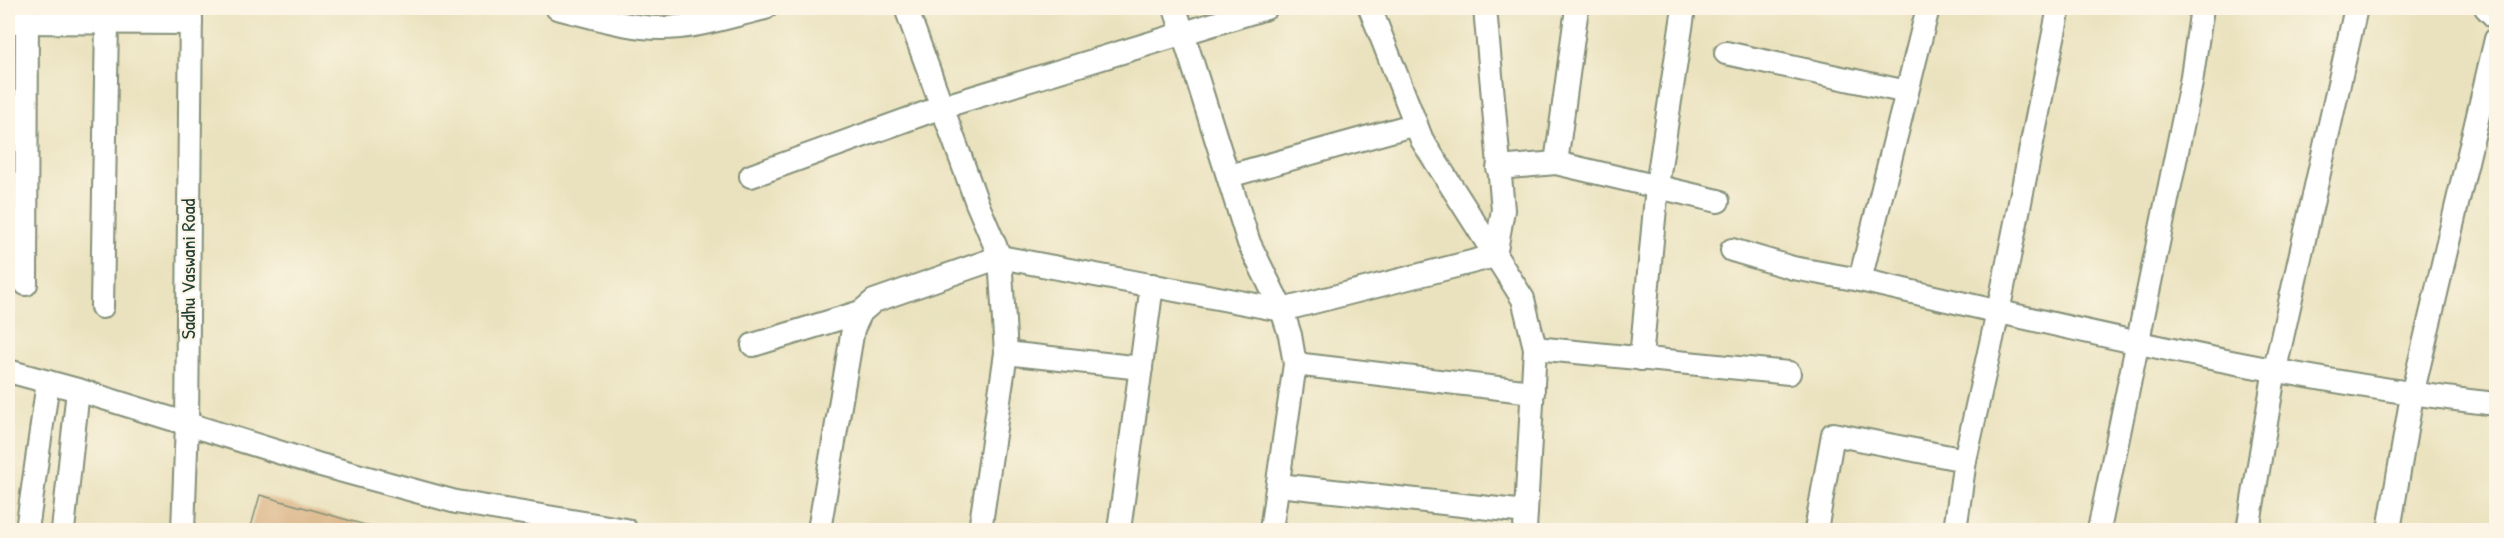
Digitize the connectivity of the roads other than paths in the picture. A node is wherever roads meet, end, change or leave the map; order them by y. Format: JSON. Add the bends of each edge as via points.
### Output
{"nodes":[{"id":1,"x":557,"y":8,"type":"edge"},
{"id":2,"x":765,"y":8,"type":"edge"},
{"id":3,"x":906,"y":8,"type":"edge"},
{"id":4,"x":1174,"y":8,"type":"edge"},
{"id":5,"x":1266,"y":8,"type":"edge"},
{"id":6,"x":1370,"y":8,"type":"edge"},
{"id":7,"x":1485,"y":8,"type":"edge"},
{"id":8,"x":1577,"y":8,"type":"edge"},
{"id":9,"x":1684,"y":8,"type":"edge"},
{"id":10,"x":1928,"y":8,"type":"edge"},
{"id":11,"x":2059,"y":8,"type":"edge"},
{"id":12,"x":2202,"y":8,"type":"edge"},
{"id":13,"x":2356,"y":8,"type":"edge"},
{"id":14,"x":2486,"y":8,"type":"edge"},
{"id":15,"x":191,"y":15,"type":"edge"},
{"id":16,"x":21,"y":17,"type":"edge"},
{"id":17,"x":2496,"y":18,"type":"edge"},
{"id":18,"x":107,"y":22,"type":"junction"},
{"id":19,"x":1183,"y":34,"type":"junction"},
{"id":20,"x":2496,"y":39,"type":"edge"},
{"id":21,"x":1726,"y":53,"type":"dead end"},
{"id":22,"x":1907,"y":92,"type":"junction"},
{"id":23,"x":942,"y":107,"type":"junction"},
{"id":24,"x":1416,"y":124,"type":"junction"},
{"id":25,"x":1556,"y":163,"type":"junction"},
{"id":26,"x":1498,"y":168,"type":"junction"},
{"id":27,"x":751,"y":176,"type":"dead end"},
{"id":28,"x":1229,"y":176,"type":"junction"},
{"id":29,"x":1657,"y":186,"type":"junction"},
{"id":30,"x":1718,"y":201,"type":"dead end"},
{"id":31,"x":1732,"y":250,"type":"dead end"},
{"id":32,"x":1495,"y":256,"type":"junction"},
{"id":33,"x":1000,"y":257,"type":"junction"},
{"id":34,"x":1860,"y":280,"type":"junction"},
{"id":35,"x":26,"y":284,"type":"dead end"},
{"id":36,"x":1152,"y":285,"type":"junction"},
{"id":37,"x":102,"y":307,"type":"dead end"},
{"id":38,"x":1282,"y":310,"type":"junction"},
{"id":39,"x":861,"y":312,"type":"junction"},
{"id":40,"x":1998,"y":312,"type":"junction"},
{"id":41,"x":2137,"y":344,"type":"junction"},
{"id":42,"x":753,"y":345,"type":"dead end"},
{"id":43,"x":1535,"y":348,"type":"junction"},
{"id":44,"x":1006,"y":353,"type":"junction"},
{"id":45,"x":1641,"y":358,"type":"junction"},
{"id":46,"x":1295,"y":364,"type":"junction"},
{"id":47,"x":1141,"y":368,"type":"junction"},
{"id":48,"x":2275,"y":369,"type":"junction"},
{"id":49,"x":8,"y":371,"type":"edge"},
{"id":50,"x":1789,"y":373,"type":"dead end"},
{"id":51,"x":48,"y":382,"type":"junction"},
{"id":52,"x":78,"y":390,"type":"junction"},
{"id":53,"x":1533,"y":392,"type":"junction"},
{"id":54,"x":2412,"y":395,"type":"junction"},
{"id":55,"x":2496,"y":404,"type":"edge"},
{"id":56,"x":187,"y":423,"type":"junction"},
{"id":57,"x":1965,"y":460,"type":"junction"},
{"id":58,"x":1278,"y":485,"type":"junction"},
{"id":59,"x":1525,"y":521,"type":"edge"},
{"id":60,"x":27,"y":531,"type":"edge"},
{"id":61,"x":63,"y":531,"type":"edge"},
{"id":62,"x":183,"y":531,"type":"edge"},
{"id":63,"x":626,"y":531,"type":"edge"},
{"id":64,"x":819,"y":531,"type":"edge"},
{"id":65,"x":980,"y":531,"type":"edge"},
{"id":66,"x":1119,"y":531,"type":"edge"},
{"id":67,"x":1271,"y":531,"type":"edge"},
{"id":68,"x":1816,"y":531,"type":"edge"},
{"id":69,"x":1955,"y":531,"type":"edge"},
{"id":70,"x":2099,"y":531,"type":"edge"},
{"id":71,"x":2248,"y":531,"type":"edge"},
{"id":72,"x":2389,"y":531,"type":"edge"}],
"edges":[{"from":1,"to":2,"type":"street","via":[[661,28],[703,24]]},
{"from":3,"to":23,"type":"street"},
{"from":4,"to":19,"type":"street"},
{"from":5,"to":19,"type":"street"},
{"from":6,"to":24,"type":"street"},
{"from":7,"to":26,"type":"street"},
{"from":8,"to":25,"type":"street"},
{"from":9,"to":29,"type":"street"},
{"from":10,"to":22,"type":"street"},
{"from":11,"to":40,"type":"street"},
{"from":12,"to":41,"type":"street"},
{"from":13,"to":48,"type":"street"},
{"from":14,"to":17,"type":"street"},
{"from":15,"to":18,"type":"street"},
{"from":15,"to":56,"type":"street","name":"Sadhu Vaswani Road"},
{"from":16,"to":18,"type":"street"},
{"from":16,"to":35,"type":"street"},
{"from":18,"to":37,"type":"street"},
{"from":19,"to":23,"type":"street"},
{"from":19,"to":28,"type":"street"},
{"from":20,"to":54,"type":"street"},
{"from":21,"to":22,"type":"street"},
{"from":22,"to":34,"type":"street"},
{"from":23,"to":27,"type":"street"},
{"from":23,"to":33,"type":"street"},
{"from":24,"to":28,"type":"street"},
{"from":24,"to":32,"type":"street","via":[[1422,140]]},
{"from":25,"to":26,"type":"street"},
{"from":25,"to":29,"type":"street"},
{"from":26,"to":32,"type":"street","via":[[1503,210]]},
{"from":28,"to":38,"type":"street","via":[[1249,243]]},
{"from":29,"to":30,"type":"street"},
{"from":29,"to":45,"type":"street"},
{"from":31,"to":34,"type":"street","via":[[1793,268]]},
{"from":32,"to":38,"type":"street"},
{"from":32,"to":43,"type":"street","via":[[1523,299]]},
{"from":33,"to":36,"type":"street"},
{"from":33,"to":39,"type":"street","via":[[874,301]]},
{"from":33,"to":44,"type":"street"},
{"from":34,"to":40,"type":"street"},
{"from":36,"to":38,"type":"street"},
{"from":36,"to":47,"type":"street"},
{"from":38,"to":46,"type":"street"},
{"from":39,"to":42,"type":"street"},
{"from":39,"to":64,"type":"street","via":[[853,329]]},
{"from":40,"to":41,"type":"street"},
{"from":40,"to":57,"type":"street"},
{"from":41,"to":48,"type":"street"},
{"from":41,"to":70,"type":"street"},
{"from":43,"to":45,"type":"street"},
{"from":43,"to":53,"type":"street"},
{"from":44,"to":47,"type":"street"},
{"from":44,"to":65,"type":"street"},
{"from":45,"to":50,"type":"street"},
{"from":46,"to":53,"type":"street"},
{"from":46,"to":58,"type":"street"},
{"from":47,"to":66,"type":"street"},
{"from":48,"to":54,"type":"street"},
{"from":48,"to":71,"type":"street"},
{"from":49,"to":51,"type":"street"},
{"from":51,"to":52,"type":"street"},
{"from":51,"to":60,"type":"street"},
{"from":52,"to":56,"type":"street"},
{"from":52,"to":61,"type":"street"},
{"from":53,"to":59,"type":"street"},
{"from":54,"to":55,"type":"street"},
{"from":54,"to":72,"type":"street"},
{"from":56,"to":62,"type":"street","name":"Sadhu Vaswani Road"},
{"from":56,"to":63,"type":"street","via":[[456,502]]},
{"from":57,"to":68,"type":"street","via":[[1833,434]]},
{"from":57,"to":69,"type":"street"},
{"from":58,"to":59,"type":"street"},
{"from":58,"to":67,"type":"street"}]}
